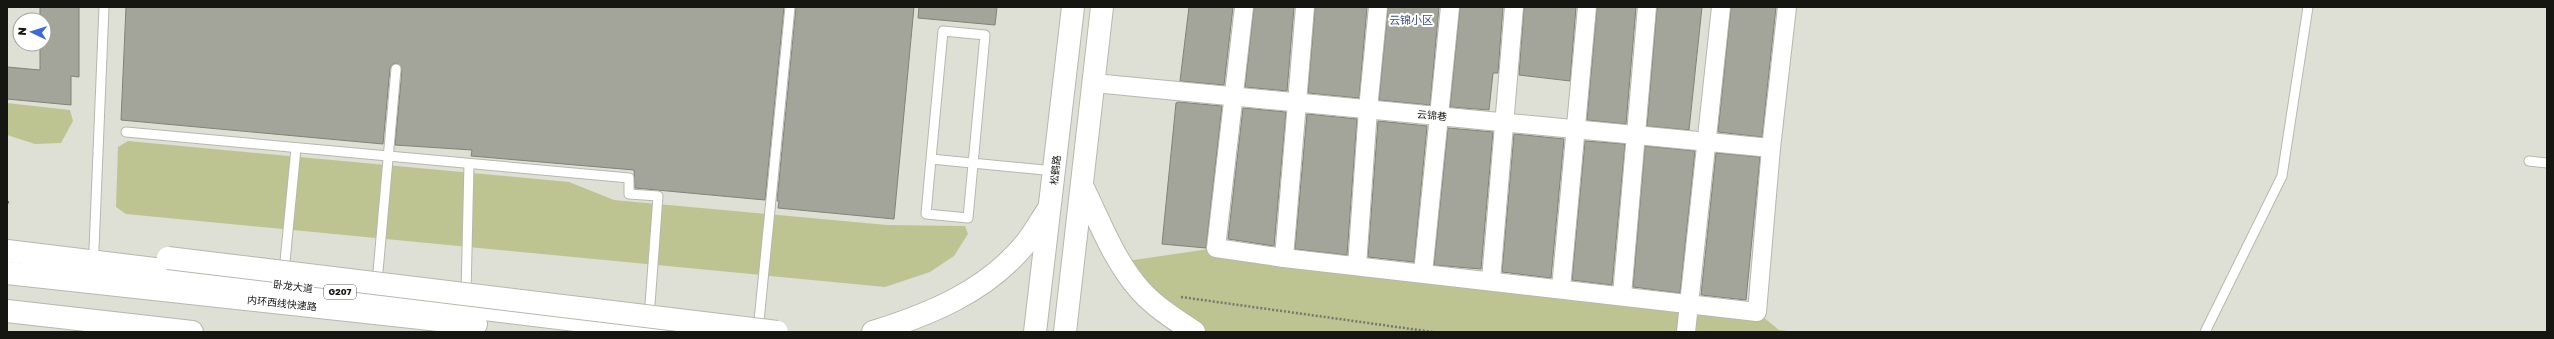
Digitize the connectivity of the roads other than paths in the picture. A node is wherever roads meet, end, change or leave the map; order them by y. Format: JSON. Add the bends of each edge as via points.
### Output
{"nodes":[{"id":1,"x":104,"y":7,"type":"edge"},
{"id":2,"x":790,"y":7,"type":"edge"},
{"id":3,"x":1073,"y":7,"type":"edge"},
{"id":4,"x":1102,"y":7,"type":"edge"},
{"id":5,"x":1244,"y":7,"type":"edge"},
{"id":6,"x":1305,"y":7,"type":"edge"},
{"id":7,"x":1378,"y":7,"type":"edge"},
{"id":8,"x":1450,"y":7,"type":"edge"},
{"id":9,"x":1514,"y":7,"type":"edge"},
{"id":10,"x":1586,"y":7,"type":"edge"},
{"id":11,"x":1647,"y":7,"type":"edge"},
{"id":12,"x":1720,"y":7,"type":"edge"},
{"id":13,"x":1787,"y":7,"type":"edge"},
{"id":14,"x":2308,"y":7,"type":"edge"},
{"id":15,"x":396,"y":69,"type":"dead end"},
{"id":16,"x":1094,"y":83,"type":"junction"},
{"id":17,"x":1234,"y":96,"type":"junction"},
{"id":18,"x":1297,"y":102,"type":"junction"},
{"id":19,"x":1368,"y":109,"type":"junction"},
{"id":20,"x":1440,"y":116,"type":"junction"},
{"id":21,"x":1503,"y":122,"type":"junction"},
{"id":22,"x":1575,"y":129,"type":"junction"},
{"id":23,"x":126,"y":132,"type":"dead end"},
{"id":24,"x":1635,"y":135,"type":"junction"},
{"id":25,"x":1706,"y":142,"type":"junction"},
{"id":26,"x":296,"y":148,"type":"junction"},
{"id":27,"x":1771,"y":148,"type":"junction"},
{"id":28,"x":388,"y":156,"type":"junction"},
{"id":29,"x":931,"y":159,"type":"junction"},
{"id":30,"x":2529,"y":161,"type":"dead end"},
{"id":31,"x":972,"y":163,"type":"junction"},
{"id":32,"x":2547,"y":163,"type":"edge"},
{"id":33,"x":469,"y":164,"type":"junction"},
{"id":34,"x":1055,"y":172,"type":"junction"},
{"id":35,"x":1082,"y":188,"type":"junction"},
{"id":36,"x":1051,"y":205,"type":"junction"},
{"id":37,"x":7,"y":244,"type":"edge"},
{"id":38,"x":94,"y":249,"type":"junction"},
{"id":39,"x":7,"y":250,"type":"edge"},
{"id":40,"x":1284,"y":258,"type":"junction"},
{"id":41,"x":1357,"y":266,"type":"junction"},
{"id":42,"x":7,"y":273,"type":"edge"},
{"id":43,"x":1423,"y":273,"type":"junction"},
{"id":44,"x":1491,"y":280,"type":"junction"},
{"id":45,"x":283,"y":285,"type":"junction"},
{"id":46,"x":1562,"y":288,"type":"junction"},
{"id":47,"x":376,"y":290,"type":"junction"},
{"id":48,"x":1622,"y":295,"type":"junction"},
{"id":49,"x":1690,"y":304,"type":"junction"},
{"id":50,"x":466,"y":307,"type":"junction"},
{"id":51,"x":7,"y":311,"type":"edge"},
{"id":52,"x":648,"y":329,"type":"junction"},
{"id":53,"x":192,"y":332,"type":"edge"},
{"id":54,"x":557,"y":332,"type":"edge"},
{"id":55,"x":674,"y":332,"type":"edge"},
{"id":56,"x":758,"y":332,"type":"edge"},
{"id":57,"x":777,"y":332,"type":"edge"},
{"id":58,"x":873,"y":332,"type":"edge"},
{"id":59,"x":1035,"y":332,"type":"edge"},
{"id":60,"x":1065,"y":332,"type":"edge"},
{"id":61,"x":1194,"y":332,"type":"edge"},
{"id":62,"x":1686,"y":332,"type":"edge"},
{"id":63,"x":2204,"y":332,"type":"edge"}],
"edges":[{"from":1,"to":38,"type":"lane"},
{"from":2,"to":56,"type":"lane"},
{"from":3,"to":34,"type":"main road","name":"松鹤路"},
{"from":4,"to":16,"type":"main road"},
{"from":5,"to":17,"type":"street"},
{"from":6,"to":18,"type":"street"},
{"from":7,"to":19,"type":"street"},
{"from":8,"to":20,"type":"street"},
{"from":9,"to":21,"type":"street"},
{"from":10,"to":22,"type":"street"},
{"from":11,"to":24,"type":"street"},
{"from":12,"to":25,"type":"street"},
{"from":13,"to":27,"type":"street"},
{"from":14,"to":63,"type":"lane","via":[[2282,176]]},
{"from":15,"to":28,"type":"lane"},
{"from":16,"to":17,"type":"street","name":"云锦巷"},
{"from":16,"to":35,"type":"main road"},
{"from":17,"to":18,"type":"street","name":"云锦巷"},
{"from":17,"to":40,"type":"street","via":[[1216,248]]},
{"from":18,"to":19,"type":"street","name":"云锦巷"},
{"from":18,"to":40,"type":"street"},
{"from":19,"to":20,"type":"street","name":"云锦巷"},
{"from":19,"to":41,"type":"street"},
{"from":20,"to":21,"type":"street","name":"云锦巷"},
{"from":20,"to":43,"type":"street"},
{"from":21,"to":22,"type":"street","name":"云锦巷"},
{"from":21,"to":44,"type":"street"},
{"from":22,"to":24,"type":"street","name":"云锦巷"},
{"from":22,"to":46,"type":"street"},
{"from":23,"to":26,"type":"lane"},
{"from":24,"to":25,"type":"street","name":"云锦巷"},
{"from":24,"to":48,"type":"street"},
{"from":25,"to":27,"type":"street","name":"云锦巷"},
{"from":25,"to":49,"type":"street"},
{"from":26,"to":28,"type":"lane"},
{"from":26,"to":45,"type":"lane"},
{"from":27,"to":49,"type":"street","via":[[1757,312]]},
{"from":28,"to":33,"type":"lane"},
{"from":28,"to":47,"type":"lane"},
{"from":29,"to":31,"type":"lane"},
{"from":29,"to":31,"type":"lane","via":[[926,214],[968,218]]},
{"from":29,"to":31,"type":"lane","via":[[943,31],[985,35]]},
{"from":30,"to":32,"type":"lane"},
{"from":31,"to":34,"type":"lane"},
{"from":33,"to":50,"type":"lane"},
{"from":33,"to":52,"type":"lane","via":[[629,178],[629,194],[658,196]]},
{"from":34,"to":36,"type":"main road","name":"松鹤路"},
{"from":35,"to":60,"type":"main road"},
{"from":35,"to":61,"type":"main road","via":[[1120,262],[1141,291]]},
{"from":36,"to":58,"type":"main road","via":[[1027,242],[988,280],[960,298]]},
{"from":36,"to":59,"type":"main road","name":"松鹤路"},
{"from":37,"to":38,"type":"main road"},
{"from":38,"to":47,"type":"main road","bridge":true},
{"from":39,"to":45,"type":"main road","name":"卧龙大道","number":"G207"},
{"from":40,"to":41,"type":"street"},
{"from":41,"to":43,"type":"street"},
{"from":42,"to":54,"type":"main road","name":"内环西线快速路"},
{"from":43,"to":44,"type":"street"},
{"from":44,"to":46,"type":"street"},
{"from":45,"to":47,"type":"main road","name":"卧龙大道","number":"G207"},
{"from":46,"to":48,"type":"street"},
{"from":47,"to":50,"type":"main road","name":"卧龙大道","number":"G207"},
{"from":47,"to":57,"type":"main road","bridge":true},
{"from":48,"to":49,"type":"street"},
{"from":49,"to":62,"type":"street"},
{"from":50,"to":52,"type":"main road","name":"卧龙大道","number":"G207"},
{"from":51,"to":53,"type":"main road"},
{"from":52,"to":55,"type":"main road","name":"卧龙大道","number":"G207"}]}
